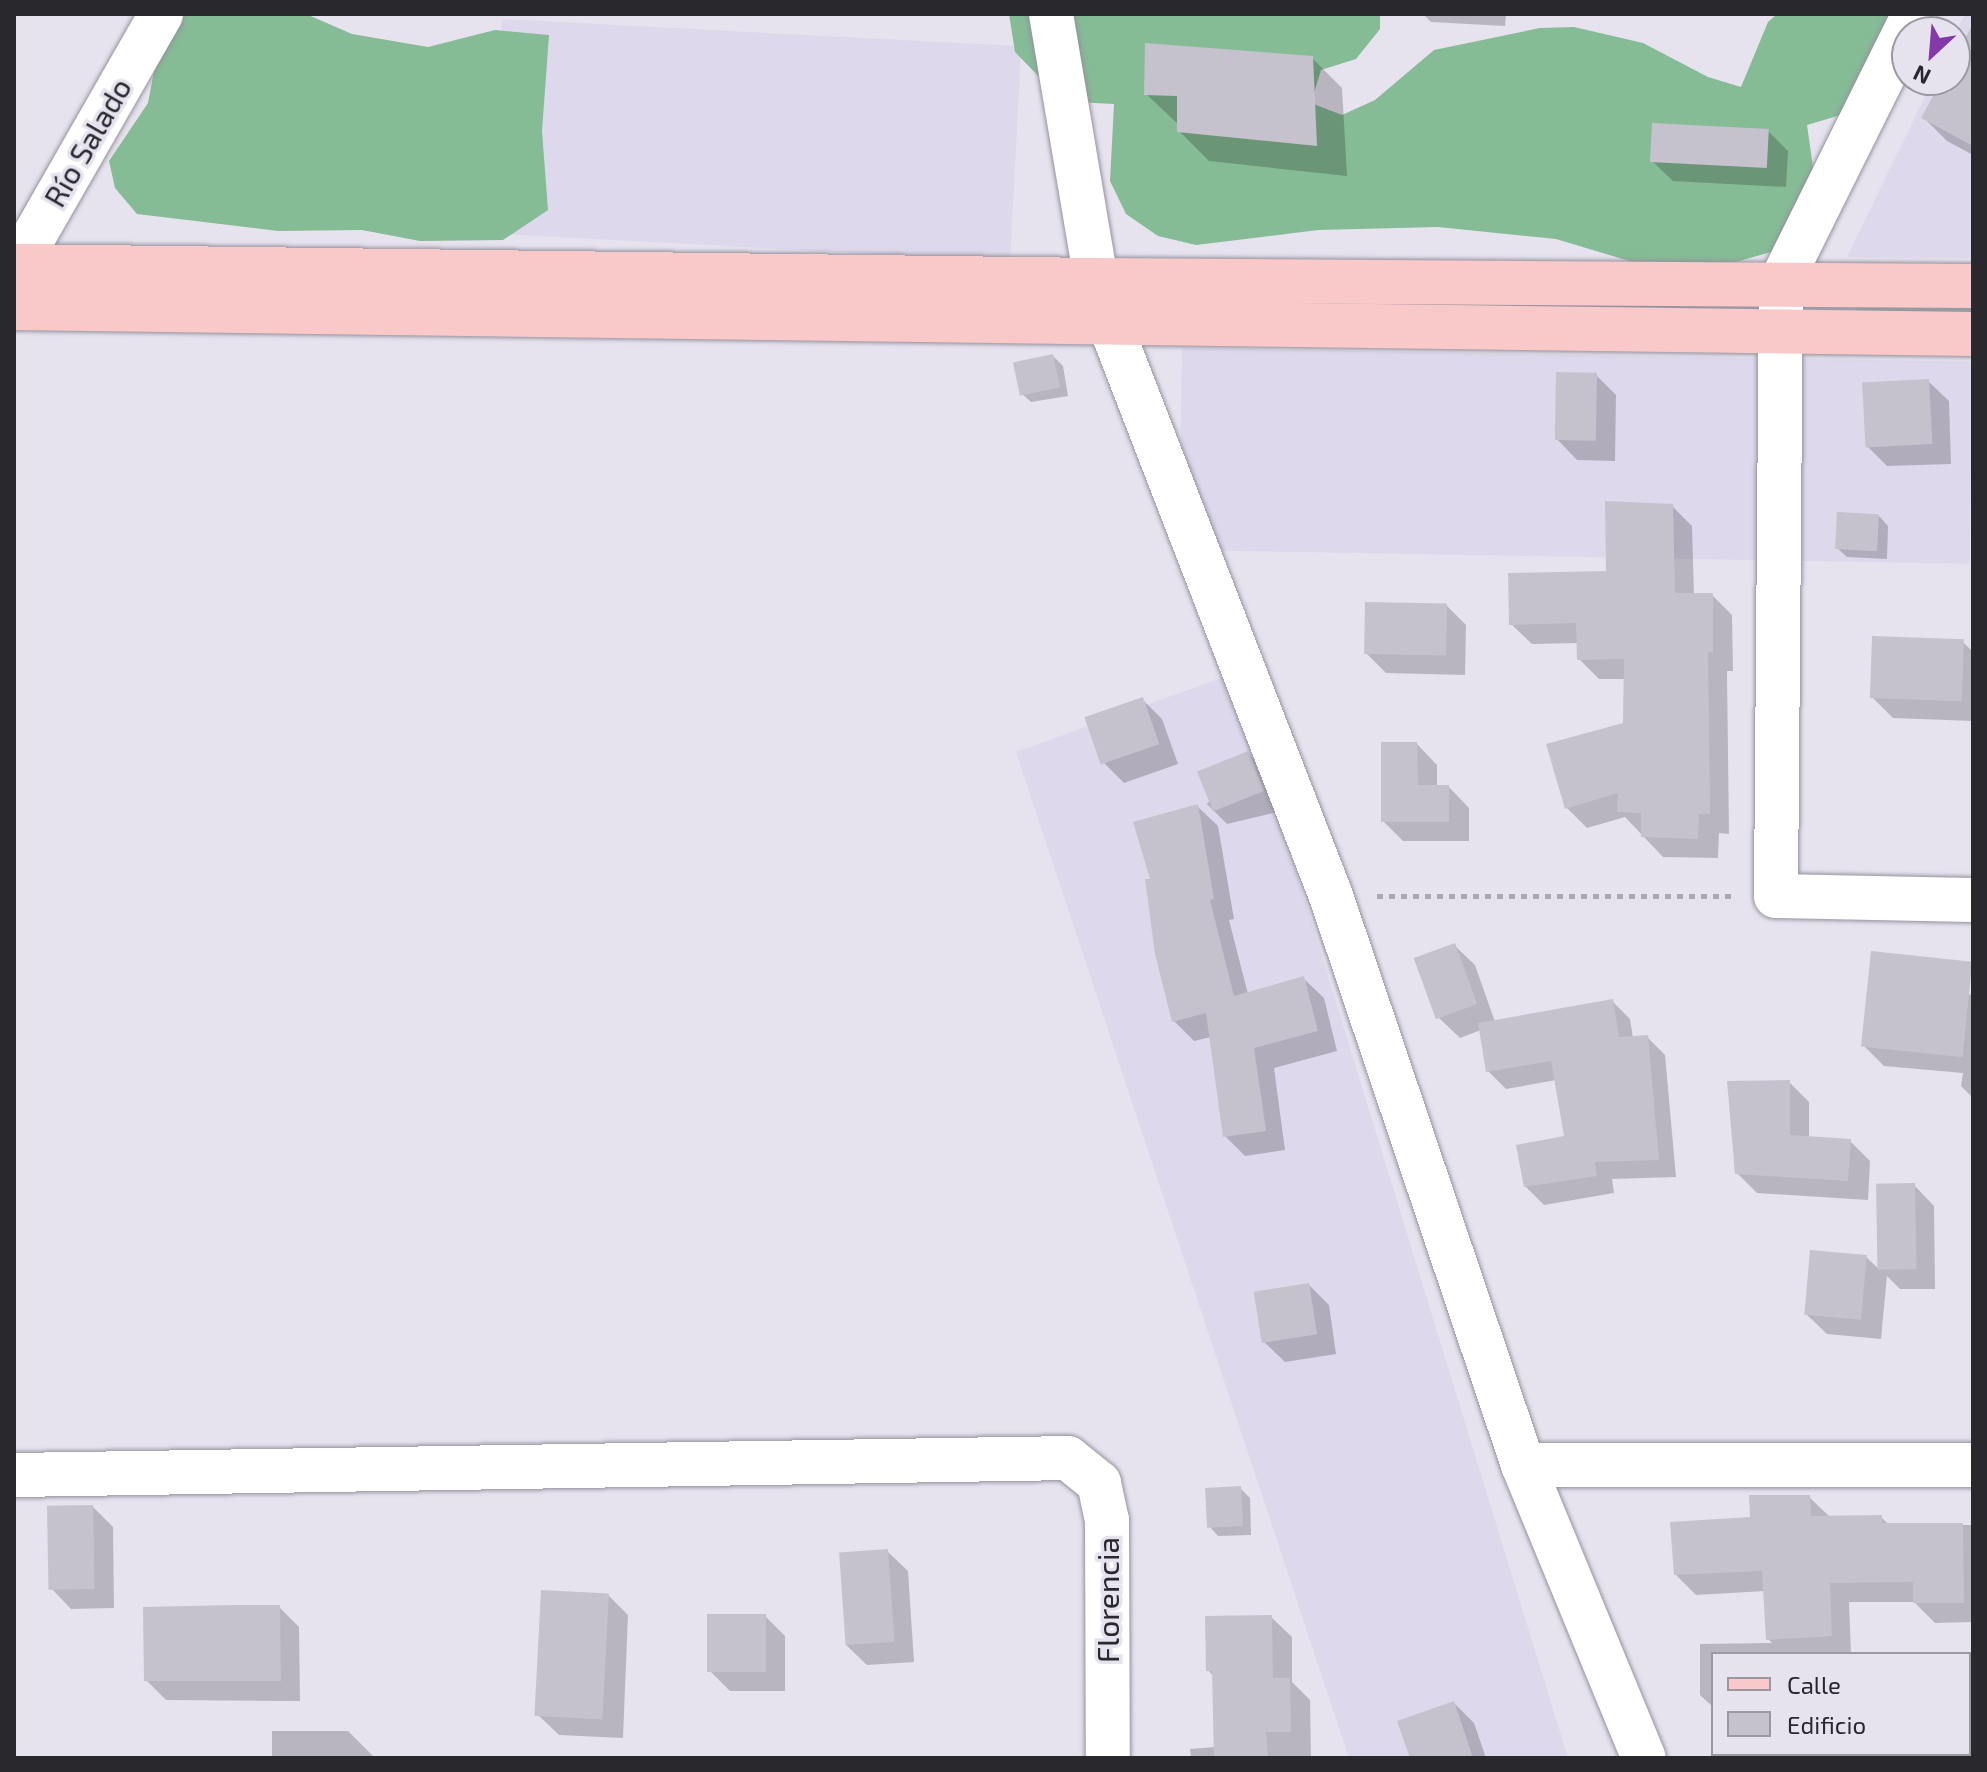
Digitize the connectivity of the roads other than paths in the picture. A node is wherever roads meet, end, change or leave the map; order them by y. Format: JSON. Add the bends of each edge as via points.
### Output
{"nodes":[{"id":1,"x":161,"y":14,"type":"edge"},
{"id":2,"x":1051,"y":14,"type":"edge"},
{"id":3,"x":1914,"y":14,"type":"edge"},
{"id":4,"x":15,"y":267,"type":"edge"},
{"id":5,"x":1096,"y":280,"type":"junction"},
{"id":6,"x":1781,"y":282,"type":"junction"},
{"id":7,"x":1973,"y":286,"type":"edge"},
{"id":8,"x":14,"y":308,"type":"edge"},
{"id":9,"x":1109,"y":322,"type":"junction"},
{"id":10,"x":1782,"y":332,"type":"junction"},
{"id":11,"x":1973,"y":334,"type":"edge"},
{"id":12,"x":1973,"y":900,"type":"edge"},
{"id":13,"x":1523,"y":1465,"type":"junction"},
{"id":14,"x":1973,"y":1465,"type":"edge"},
{"id":15,"x":14,"y":1475,"type":"edge"},
{"id":16,"x":1108,"y":1758,"type":"edge"},
{"id":17,"x":1644,"y":1758,"type":"edge"}],
"edges":[{"from":1,"to":4,"type":"street","name":"Río Salado"},
{"from":2,"to":5,"type":"street"},
{"from":3,"to":6,"type":"street"},
{"from":4,"to":5,"type":"main road"},
{"from":5,"to":6,"type":"main road"},
{"from":6,"to":7,"type":"main road"},
{"from":6,"to":10,"type":"street"},
{"from":8,"to":9,"type":"main road"},
{"from":9,"to":10,"type":"main road"},
{"from":9,"to":13,"type":"street","via":[[1331,896]]},
{"from":10,"to":11,"type":"main road"},
{"from":10,"to":12,"type":"street","via":[[1776,896]]},
{"from":13,"to":14,"type":"street"},
{"from":13,"to":17,"type":"street"},
{"from":15,"to":16,"type":"street","name":"Florencia","via":[[1068,1458],[1099,1483],[1107,1520]]}]}
